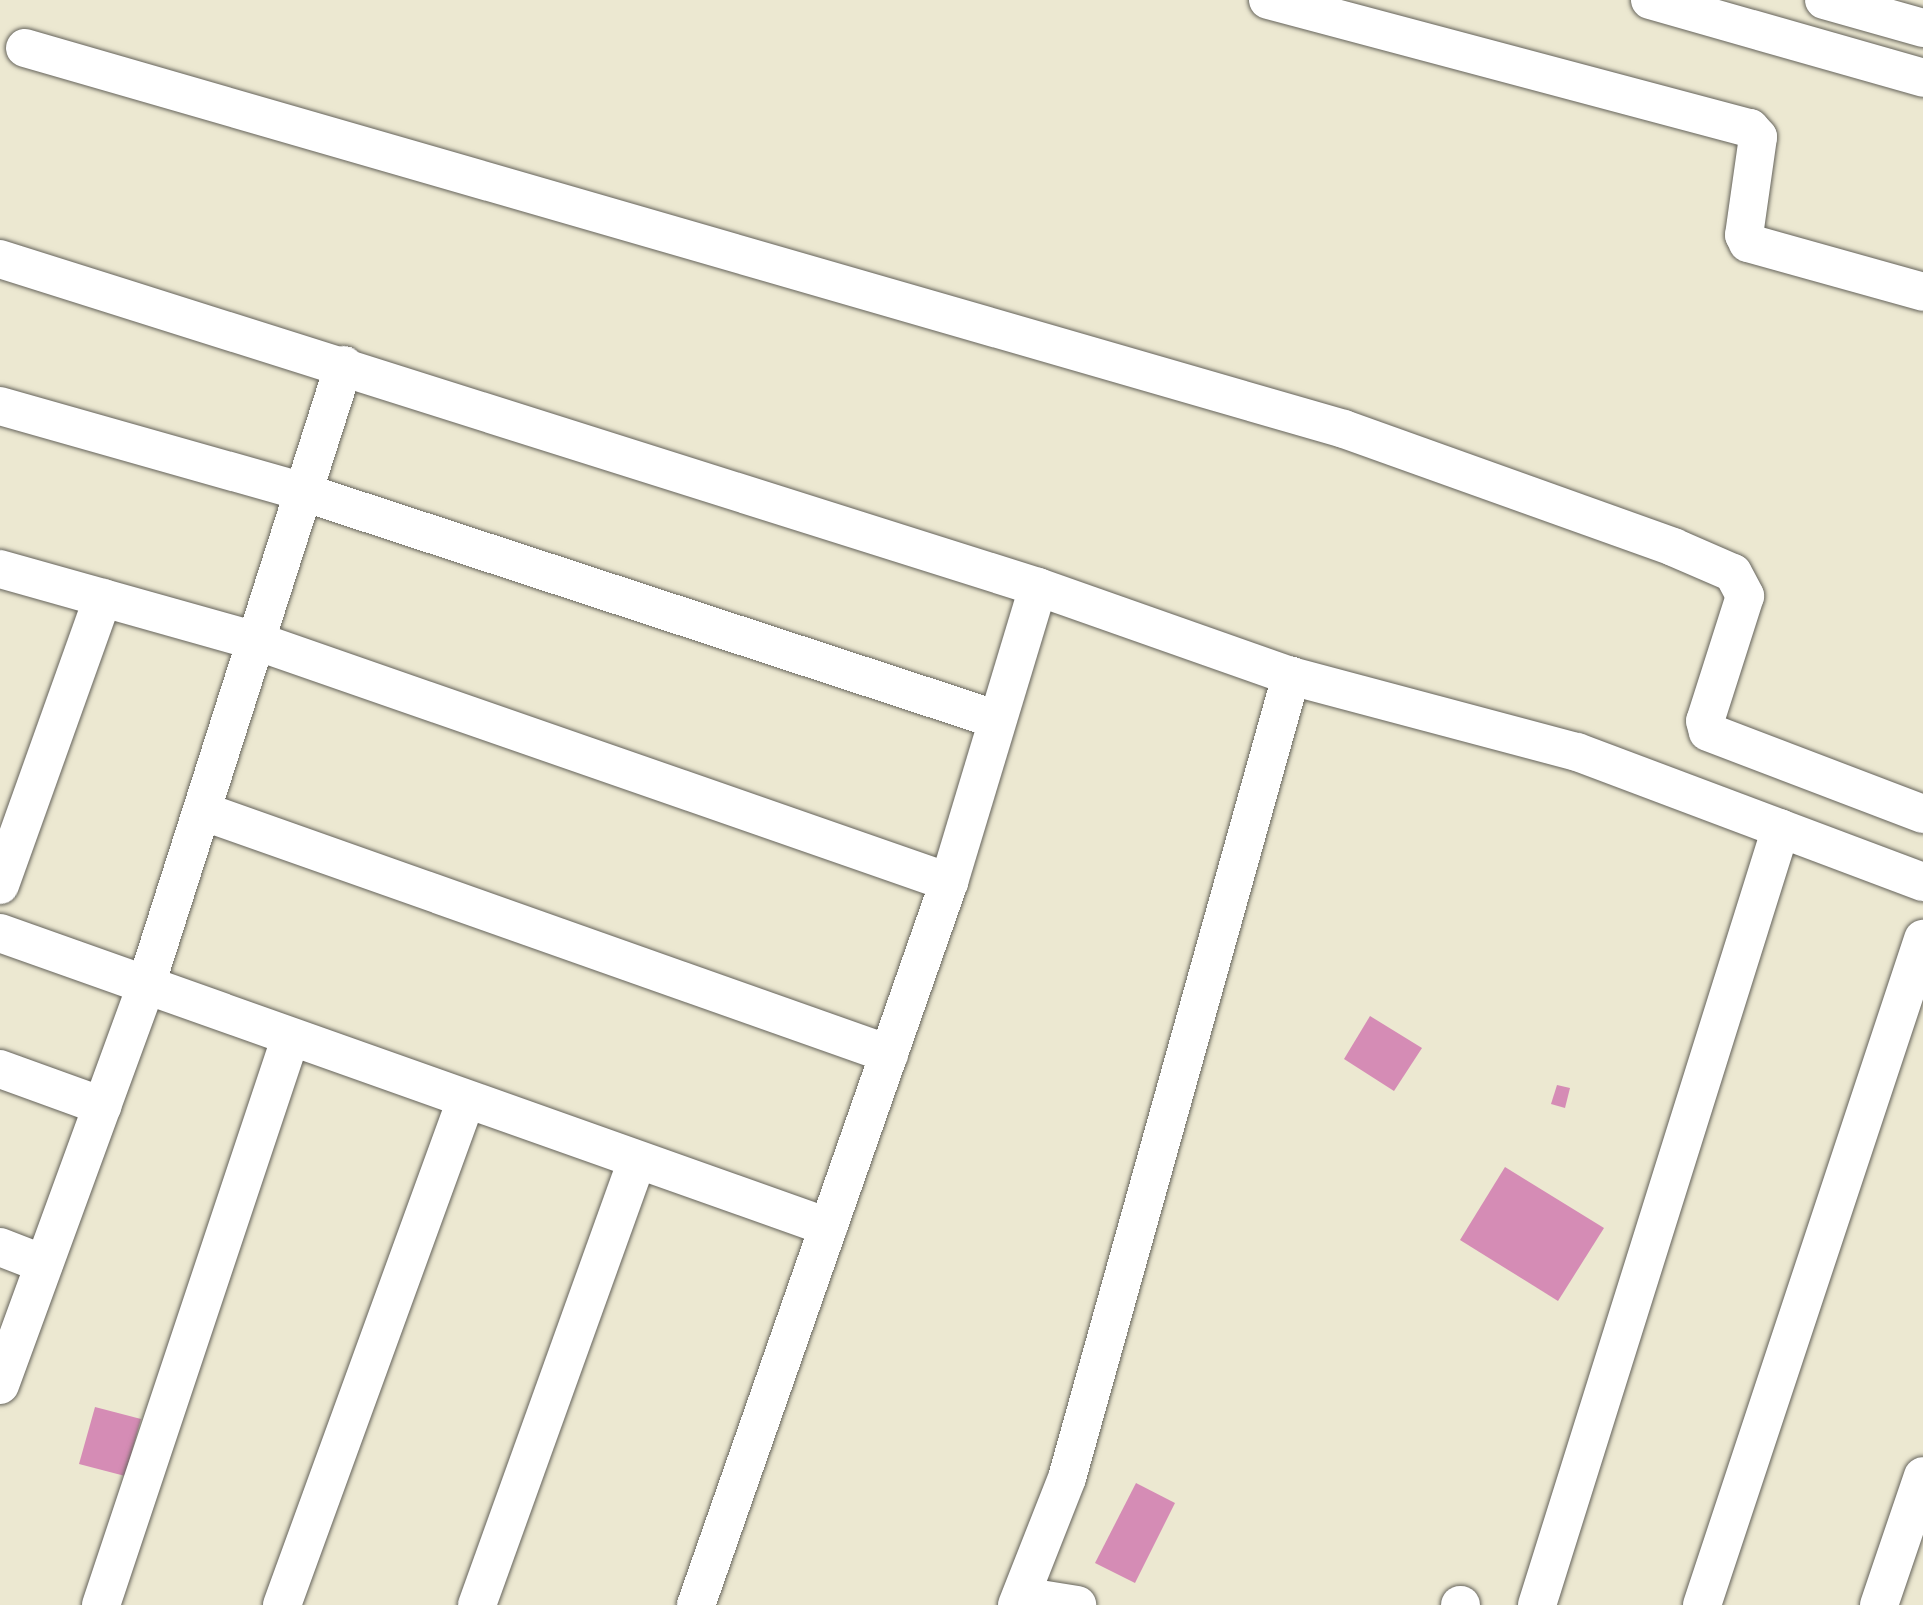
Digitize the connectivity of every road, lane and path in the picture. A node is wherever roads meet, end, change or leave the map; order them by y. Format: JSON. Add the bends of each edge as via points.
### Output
{"nodes":[{"id":1,"x":1268,"y":0,"type":"edge"},
{"id":2,"x":1650,"y":0,"type":"edge"},
{"id":3,"x":1824,"y":0,"type":"edge"},
{"id":4,"x":1923,"y":28,"type":"edge"},
{"id":5,"x":25,"y":48,"type":"dead end"},
{"id":6,"x":1923,"y":78,"type":"edge"},
{"id":7,"x":0,"y":260,"type":"edge"},
{"id":8,"x":1923,"y":292,"type":"edge"},
{"id":9,"x":344,"y":365,"type":"junction"},
{"id":10,"x":0,"y":406,"type":"edge"},
{"id":11,"x":303,"y":492,"type":"junction"},
{"id":12,"x":0,"y":569,"type":"edge"},
{"id":13,"x":1038,"y":587,"type":"junction"},
{"id":14,"x":103,"y":598,"type":"junction"},
{"id":15,"x":256,"y":641,"type":"junction"},
{"id":16,"x":1291,"y":676,"type":"junction"},
{"id":17,"x":998,"y":720,"type":"junction"},
{"id":18,"x":202,"y":811,"type":"junction"},
{"id":19,"x":1923,"y":814,"type":"edge"},
{"id":20,"x":1781,"y":828,"type":"junction"},
{"id":21,"x":949,"y":882,"type":"junction"},
{"id":22,"x":1923,"y":882,"type":"edge"},
{"id":23,"x":0,"y":885,"type":"edge"},
{"id":24,"x":0,"y":933,"type":"edge"},
{"id":25,"x":1923,"y":939,"type":"edge"},
{"id":26,"x":145,"y":988,"type":"junction"},
{"id":27,"x":290,"y":1039,"type":"junction"},
{"id":28,"x":889,"y":1054,"type":"junction"},
{"id":29,"x":0,"y":1069,"type":"edge"},
{"id":30,"x":466,"y":1100,"type":"junction"},
{"id":31,"x":102,"y":1107,"type":"junction"},
{"id":32,"x":637,"y":1161,"type":"junction"},
{"id":33,"x":828,"y":1227,"type":"junction"},
{"id":34,"x":0,"y":1247,"type":"edge"},
{"id":35,"x":44,"y":1264,"type":"junction"},
{"id":36,"x":0,"y":1385,"type":"edge"},
{"id":37,"x":1923,"y":1476,"type":"edge"},
{"id":38,"x":1019,"y":1600,"type":"edge"},
{"id":39,"x":101,"y":1605,"type":"edge"},
{"id":40,"x":282,"y":1605,"type":"edge"},
{"id":41,"x":477,"y":1605,"type":"edge"},
{"id":42,"x":696,"y":1605,"type":"edge"},
{"id":43,"x":1077,"y":1605,"type":"edge"},
{"id":44,"x":1536,"y":1605,"type":"edge"},
{"id":45,"x":1702,"y":1605,"type":"edge"},
{"id":46,"x":1879,"y":1605,"type":"edge"}],
"edges":[{"from":1,"to":8,"type":"street","via":[[1749,128],[1758,137],[1744,235],[1748,243]]},
{"from":2,"to":6,"type":"street"},
{"from":3,"to":4,"type":"street"},
{"from":5,"to":19,"type":"street","via":[[1344,429],[1673,547],[1733,573],[1745,596],[1705,721],[1708,732]]},
{"from":7,"to":9,"type":"street"},
{"from":9,"to":11,"type":"street"},
{"from":9,"to":13,"type":"street"},
{"from":10,"to":11,"type":"street"},
{"from":11,"to":15,"type":"street"},
{"from":11,"to":17,"type":"street"},
{"from":12,"to":14,"type":"street"},
{"from":13,"to":16,"type":"street"},
{"from":13,"to":17,"type":"street"},
{"from":14,"to":15,"type":"street"},
{"from":14,"to":23,"type":"street"},
{"from":15,"to":18,"type":"street"},
{"from":15,"to":21,"type":"street"},
{"from":16,"to":20,"type":"street","via":[[1577,752]]},
{"from":16,"to":38,"type":"street","via":[[1067,1478]]},
{"from":17,"to":21,"type":"street"},
{"from":18,"to":26,"type":"street"},
{"from":18,"to":28,"type":"street"},
{"from":20,"to":22,"type":"street"},
{"from":20,"to":44,"type":"street"},
{"from":21,"to":28,"type":"street"},
{"from":24,"to":26,"type":"street"},
{"from":25,"to":45,"type":"street"},
{"from":26,"to":27,"type":"street"},
{"from":26,"to":31,"type":"street"},
{"from":27,"to":30,"type":"street"},
{"from":27,"to":39,"type":"street"},
{"from":28,"to":33,"type":"street"},
{"from":29,"to":31,"type":"street"},
{"from":30,"to":32,"type":"street"},
{"from":30,"to":40,"type":"street"},
{"from":31,"to":35,"type":"street"},
{"from":32,"to":33,"type":"street"},
{"from":32,"to":41,"type":"street"},
{"from":33,"to":42,"type":"street"},
{"from":34,"to":35,"type":"street"},
{"from":35,"to":36,"type":"street"},
{"from":37,"to":46,"type":"street"},
{"from":38,"to":43,"type":"street"}]}
